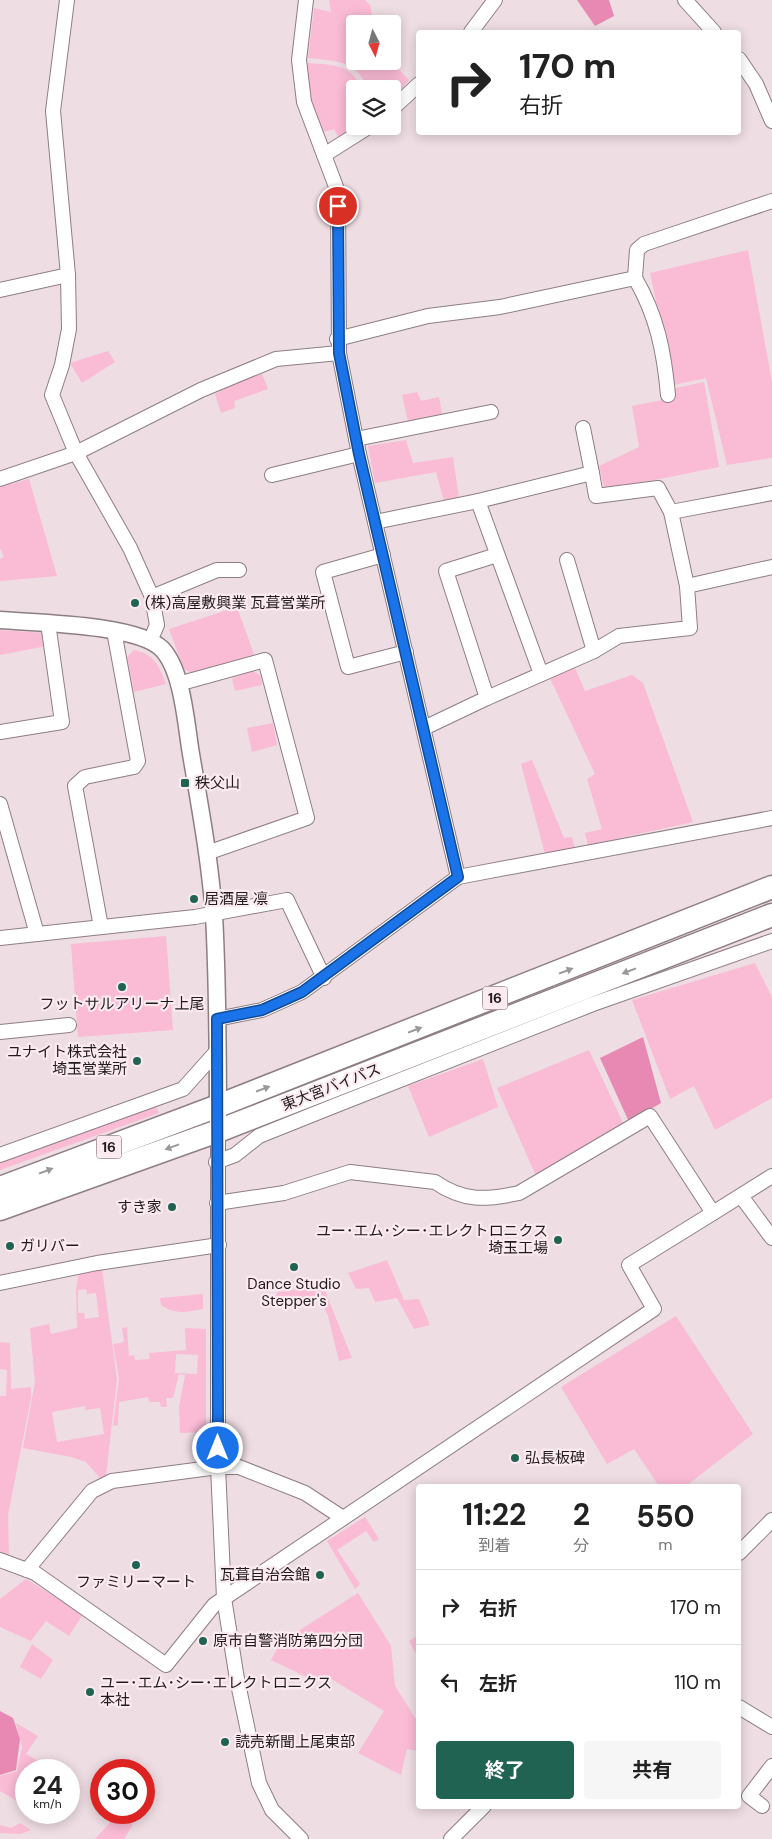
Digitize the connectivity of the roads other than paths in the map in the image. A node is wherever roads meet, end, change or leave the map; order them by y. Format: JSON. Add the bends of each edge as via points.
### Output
{"nodes":[{"id":1,"x":67,"y":0,"type":"edge"},
{"id":2,"x":306,"y":0,"type":"edge"},
{"id":3,"x":495,"y":0,"type":"edge"},
{"id":4,"x":685,"y":0,"type":"edge"},
{"id":5,"x":472,"y":30,"type":"edge"},
{"id":6,"x":712,"y":30,"type":"edge"},
{"id":7,"x":741,"y":62,"type":"edge"},
{"id":8,"x":416,"y":87,"type":"edge"},
{"id":9,"x":401,"y":101,"type":"edge"},
{"id":10,"x":772,"y":121,"type":"edge"},
{"id":11,"x":356,"y":135,"type":"edge"},
{"id":12,"x":324,"y":156,"type":"junction"},
{"id":13,"x":772,"y":201,"type":"edge"},
{"id":14,"x":68,"y":275,"type":"junction"},
{"id":15,"x":635,"y":278,"type":"junction"},
{"id":16,"x":0,"y":290,"type":"edge"},
{"id":17,"x":338,"y":346,"type":"junction"},
{"id":18,"x":668,"y":394,"type":"dead end"},
{"id":19,"x":491,"y":412,"type":"dead end"},
{"id":20,"x":583,"y":428,"type":"dead end"},
{"id":21,"x":356,"y":439,"type":"junction"},
{"id":22,"x":76,"y":453,"type":"junction"},
{"id":23,"x":359,"y":454,"type":"junction"},
{"id":24,"x":592,"y":473,"type":"junction"},
{"id":25,"x":272,"y":475,"type":"dead end"},
{"id":26,"x":0,"y":479,"type":"edge"},
{"id":27,"x":772,"y":493,"type":"edge"},
{"id":28,"x":478,"y":501,"type":"junction"},
{"id":29,"x":671,"y":512,"type":"junction"},
{"id":30,"x":375,"y":522,"type":"junction"},
{"id":31,"x":382,"y":555,"type":"junction"},
{"id":32,"x":497,"y":556,"type":"junction"},
{"id":33,"x":566,"y":560,"type":"dead end"},
{"id":34,"x":772,"y":567,"type":"edge"},
{"id":35,"x":239,"y":570,"type":"dead end"},
{"id":36,"x":687,"y":586,"type":"junction"},
{"id":37,"x":152,"y":597,"type":"junction"},
{"id":38,"x":0,"y":620,"type":"edge"},
{"id":39,"x":48,"y":624,"type":"junction"},
{"id":40,"x":114,"y":631,"type":"junction"},
{"id":41,"x":150,"y":641,"type":"junction"},
{"id":42,"x":406,"y":652,"type":"junction"},
{"id":43,"x":594,"y":652,"type":"junction"},
{"id":44,"x":541,"y":674,"type":"junction"},
{"id":45,"x":178,"y":684,"type":"junction"},
{"id":46,"x":487,"y":698,"type":"junction"},
{"id":47,"x":424,"y":728,"type":"junction"},
{"id":48,"x":0,"y":732,"type":"edge"},
{"id":49,"x":0,"y":804,"type":"edge"},
{"id":50,"x":772,"y":818,"type":"edge"},
{"id":51,"x":207,"y":853,"type":"junction"},
{"id":52,"x":772,"y":874,"type":"edge"},
{"id":53,"x":458,"y":877,"type":"junction"},
{"id":54,"x":772,"y":887,"type":"edge"},
{"id":55,"x":214,"y":913,"type":"junction"},
{"id":56,"x":772,"y":915,"type":"edge"},
{"id":57,"x":772,"y":924,"type":"edge"},
{"id":58,"x":101,"y":927,"type":"junction"},
{"id":59,"x":37,"y":934,"type":"junction"},
{"id":60,"x":651,"y":936,"type":"junction"},
{"id":61,"x":0,"y":938,"type":"edge"},
{"id":62,"x":772,"y":941,"type":"edge"},
{"id":63,"x":659,"y":959,"type":"junction"},
{"id":64,"x":324,"y":978,"type":"junction"},
{"id":65,"x":217,"y":1019,"type":"junction"},
{"id":66,"x":69,"y":1025,"type":"dead end"},
{"id":67,"x":0,"y":1032,"type":"edge"},
{"id":68,"x":218,"y":1050,"type":"junction"},
{"id":69,"x":218,"y":1106,"type":"junction"},
{"id":70,"x":218,"y":1131,"type":"junction"},
{"id":71,"x":0,"y":1155,"type":"edge"},
{"id":72,"x":216,"y":1162,"type":"junction"},
{"id":73,"x":772,"y":1176,"type":"edge"},
{"id":74,"x":0,"y":1188,"type":"edge"},
{"id":75,"x":741,"y":1196,"type":"junction"},
{"id":76,"x":217,"y":1203,"type":"junction"},
{"id":77,"x":0,"y":1209,"type":"edge"},
{"id":78,"x":713,"y":1213,"type":"junction"},
{"id":79,"x":772,"y":1238,"type":"edge"},
{"id":80,"x":219,"y":1245,"type":"junction"},
{"id":81,"x":0,"y":1283,"type":"edge"},
{"id":82,"x":218,"y":1467,"type":"junction"},
{"id":83,"x":343,"y":1518,"type":"junction"},
{"id":84,"x":772,"y":1520,"type":"edge"},
{"id":85,"x":741,"y":1551,"type":"edge"},
{"id":86,"x":0,"y":1560,"type":"edge"},
{"id":87,"x":27,"y":1570,"type":"junction"},
{"id":88,"x":224,"y":1598,"type":"junction"},
{"id":89,"x":741,"y":1707,"type":"edge"},
{"id":90,"x":772,"y":1727,"type":"edge"},
{"id":91,"x":772,"y":1766,"type":"edge"},
{"id":92,"x":762,"y":1806,"type":"dead end"},
{"id":93,"x":481,"y":1809,"type":"edge"},
{"id":94,"x":301,"y":1839,"type":"edge"},
{"id":95,"x":451,"y":1839,"type":"edge"}],
"edges":[{"from":1,"to":14,"type":"street","via":[[53,111]]},
{"from":2,"to":12,"type":"street","via":[[298,60],[304,102]]},
{"from":3,"to":5,"type":"street"},
{"from":4,"to":6,"type":"street"},
{"from":7,"to":10,"type":"street","via":[[756,84]]},
{"from":8,"to":9,"type":"street"},
{"from":11,"to":12,"type":"street"},
{"from":12,"to":17,"type":"street","via":[[338,192]]},
{"from":13,"to":15,"type":"street","via":[[644,244],[637,250]]},
{"from":14,"to":16,"type":"street"},
{"from":14,"to":22,"type":"street","via":[[68,329],[62,365],[52,395]]},
{"from":15,"to":17,"type":"street","via":[[500,307],[428,316]]},
{"from":15,"to":18,"type":"street","via":[[650,304],[661,344]]},
{"from":17,"to":21,"type":"street"},
{"from":17,"to":22,"type":"street","via":[[276,359],[201,390]]},
{"from":19,"to":21,"type":"street"},
{"from":20,"to":24,"type":"street"},
{"from":21,"to":23,"type":"street"},
{"from":22,"to":26,"type":"street"},
{"from":22,"to":37,"type":"street","via":[[130,548]]},
{"from":23,"to":25,"type":"street"},
{"from":23,"to":30,"type":"street"},
{"from":24,"to":28,"type":"street"},
{"from":24,"to":29,"type":"street","via":[[596,496],[658,488]]},
{"from":27,"to":29,"type":"street"},
{"from":28,"to":30,"type":"street"},
{"from":28,"to":32,"type":"street"},
{"from":29,"to":36,"type":"street"},
{"from":30,"to":31,"type":"street"},
{"from":31,"to":42,"type":"street"},
{"from":31,"to":42,"type":"street","via":[[323,572],[348,667]]},
{"from":32,"to":44,"type":"street"},
{"from":32,"to":46,"type":"street","via":[[446,571]]},
{"from":33,"to":43,"type":"street"},
{"from":34,"to":36,"type":"street"},
{"from":35,"to":37,"type":"street","via":[[216,570]]},
{"from":36,"to":43,"type":"street","via":[[690,628],[620,636]]},
{"from":37,"to":41,"type":"street","via":[[157,625]]},
{"from":38,"to":39,"type":"street"},
{"from":39,"to":40,"type":"street"},
{"from":39,"to":48,"type":"street","via":[[62,722]]},
{"from":40,"to":41,"type":"street"},
{"from":40,"to":58,"type":"street","via":[[138,761],[134,767],[85,777],[75,786]]},
{"from":41,"to":45,"type":"street","via":[[162,650]]},
{"from":42,"to":47,"type":"street"},
{"from":43,"to":44,"type":"street"},
{"from":44,"to":46,"type":"street"},
{"from":45,"to":51,"type":"street"},
{"from":45,"to":51,"type":"street","via":[[265,660],[307,818]]},
{"from":46,"to":47,"type":"street"},
{"from":47,"to":53,"type":"street"},
{"from":49,"to":59,"type":"street"},
{"from":50,"to":53,"type":"street"},
{"from":51,"to":55,"type":"street"},
{"from":52,"to":60,"type":"highway","name":"東大宮バイパス","number":"16"},
{"from":53,"to":64,"type":"street"},
{"from":54,"to":60,"type":"highway","name":"東大宮バイパス","number":"16"},
{"from":55,"to":58,"type":"street"},
{"from":55,"to":64,"type":"street","via":[[287,900]]},
{"from":55,"to":65,"type":"street"},
{"from":56,"to":63,"type":"highway","name":"東大宮バイパス","number":"16"},
{"from":57,"to":63,"type":"highway","name":"東大宮バイパス","number":"16"},
{"from":58,"to":59,"type":"street"},
{"from":59,"to":61,"type":"street"},
{"from":69,"to":60,"type":"highway","name":"東大宮バイパス","number":"16","one_way":true},
{"from":62,"to":72,"type":"street","via":[[593,1004],[334,1106],[259,1136],[235,1155]]},
{"from":63,"to":70,"type":"highway","name":"東大宮バイパス","number":"16","one_way":true},
{"from":64,"to":65,"type":"street","via":[[262,1010]]},
{"from":65,"to":68,"type":"street"},
{"from":66,"to":67,"type":"street"},
{"from":68,"to":69,"type":"street"},
{"from":68,"to":71,"type":"street","via":[[183,1089]]},
{"from":69,"to":70,"type":"street"},
{"from":74,"to":69,"type":"highway","name":"東大宮バイパス","number":"16","one_way":true},
{"from":70,"to":72,"type":"street"},
{"from":70,"to":77,"type":"highway","name":"東大宮バイパス","number":"16","one_way":true},
{"from":72,"to":76,"type":"street"},
{"from":73,"to":75,"type":"street"},
{"from":75,"to":78,"type":"street"},
{"from":75,"to":79,"type":"street"},
{"from":76,"to":78,"type":"street","via":[[284,1193],[350,1172],[435,1182],[480,1200],[519,1193],[650,1116]]},
{"from":76,"to":80,"type":"street"},
{"from":78,"to":83,"type":"street","via":[[629,1265],[654,1309]]},
{"from":80,"to":81,"type":"street","via":[[97,1262]]},
{"from":80,"to":82,"type":"street"},
{"from":82,"to":83,"type":"street","via":[[239,1467],[305,1493]]},
{"from":82,"to":87,"type":"street","via":[[102,1484],[81,1502]]},
{"from":82,"to":88,"type":"street"},
{"from":83,"to":88,"type":"street"},
{"from":84,"to":85,"type":"street"},
{"from":86,"to":87,"type":"street"},
{"from":87,"to":88,"type":"street","via":[[35,1572],[166,1665],[214,1605]]},
{"from":88,"to":94,"type":"street","via":[[259,1783],[272,1810]]},
{"from":89,"to":90,"type":"street"},
{"from":91,"to":92,"type":"street","via":[[749,1796]]},
{"from":93,"to":95,"type":"street"}]}
